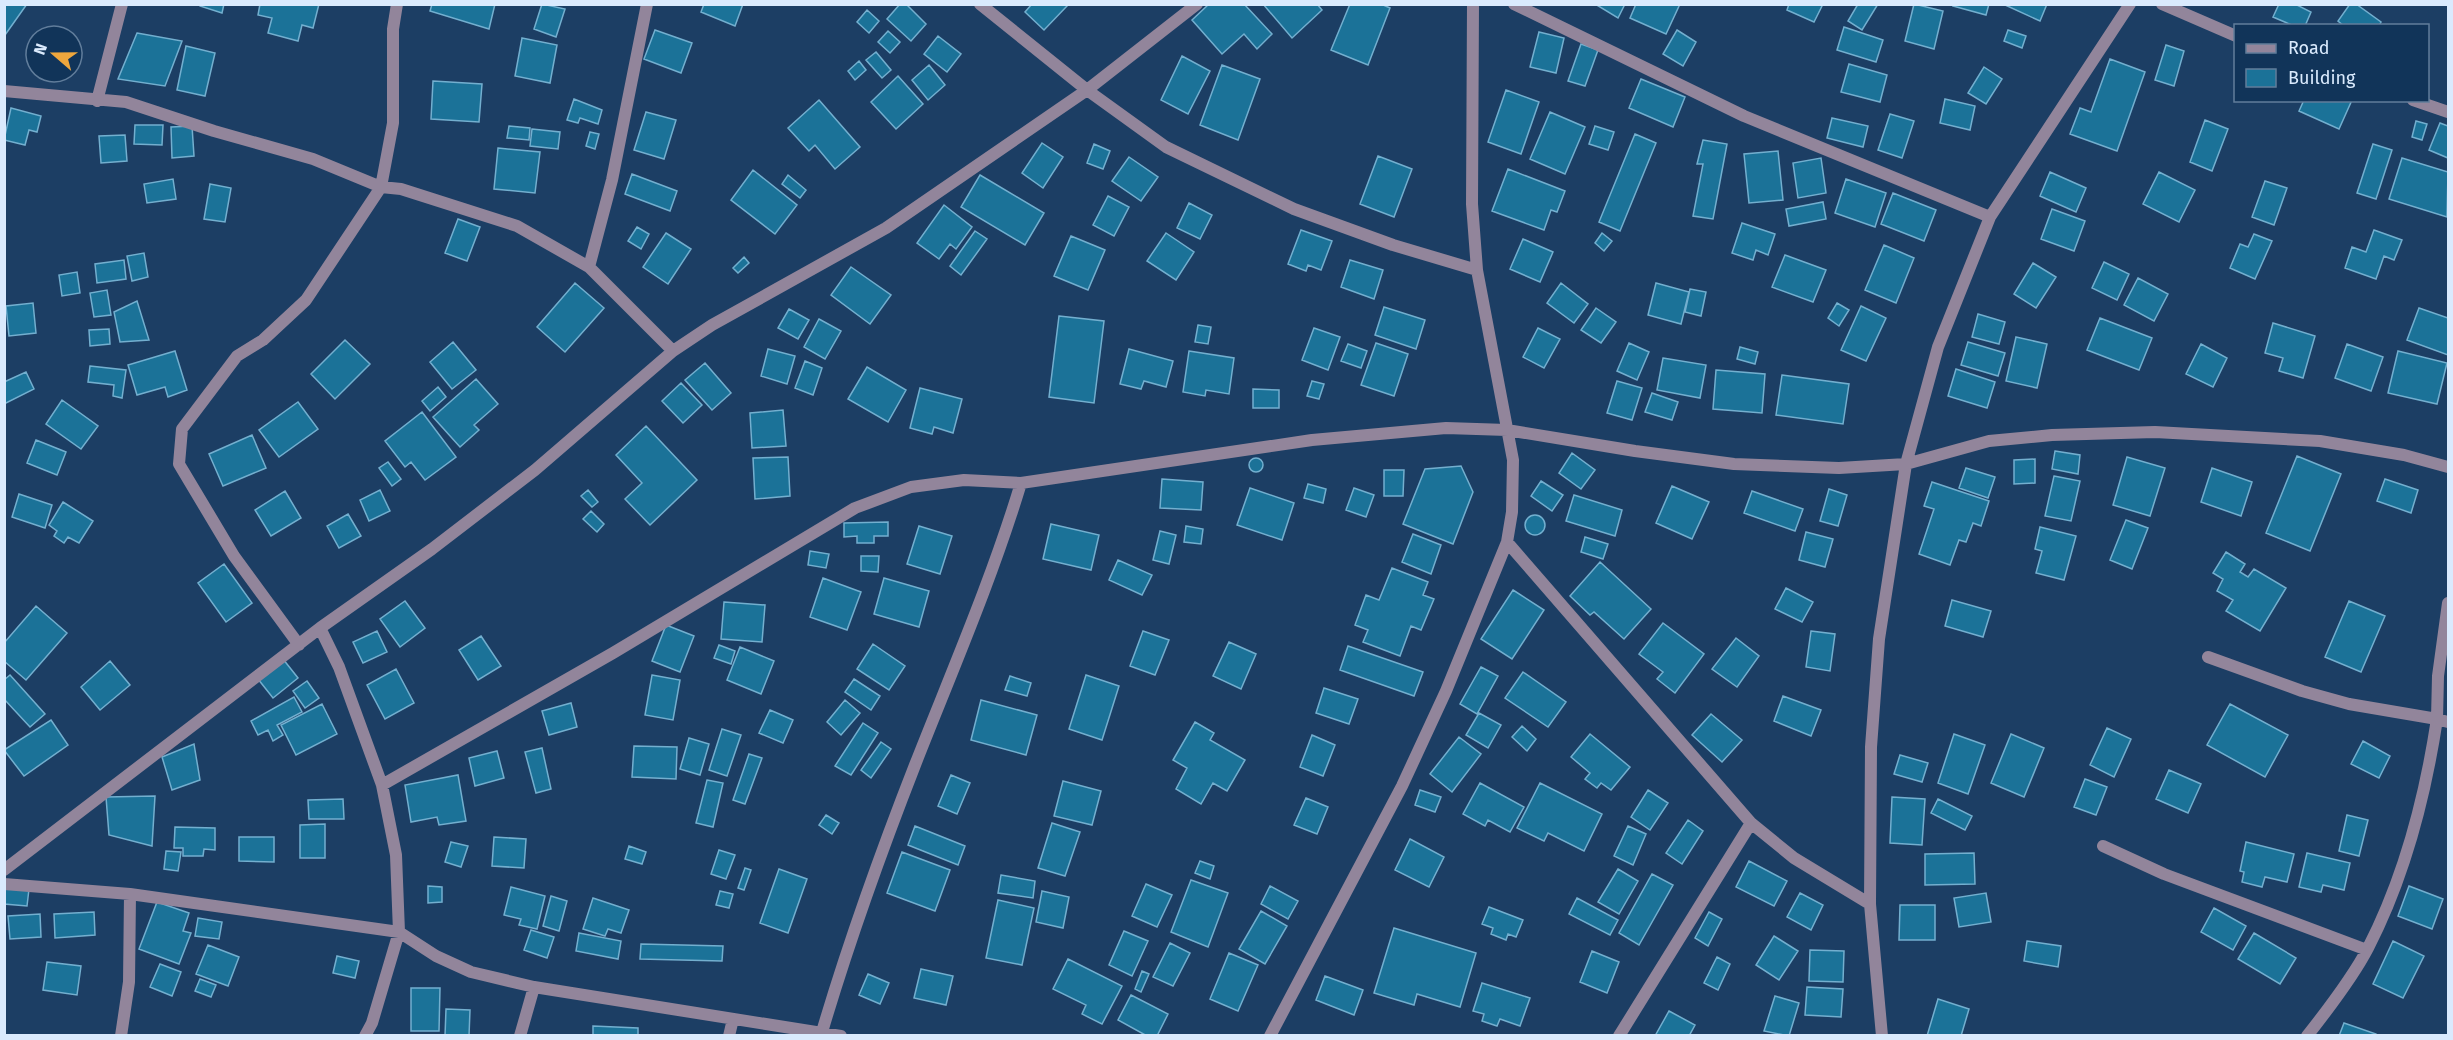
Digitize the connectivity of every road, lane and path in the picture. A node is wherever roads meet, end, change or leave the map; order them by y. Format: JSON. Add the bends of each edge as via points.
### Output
{"nodes":[{"id":1,"x":122,"y":4,"type":"edge"},
{"id":2,"x":397,"y":4,"type":"edge"},
{"id":3,"x":647,"y":4,"type":"edge"},
{"id":4,"x":980,"y":4,"type":"edge"},
{"id":5,"x":1197,"y":4,"type":"edge"},
{"id":6,"x":1473,"y":4,"type":"edge"},
{"id":7,"x":1514,"y":4,"type":"edge"},
{"id":8,"x":2130,"y":4,"type":"edge"},
{"id":9,"x":2162,"y":4,"type":"edge"},
{"id":10,"x":2234,"y":36,"type":"edge"},
{"id":11,"x":1087,"y":90,"type":"junction"},
{"id":12,"x":4,"y":91,"type":"edge"},
{"id":13,"x":97,"y":101,"type":"junction"},
{"id":14,"x":2419,"y":102,"type":"edge"},
{"id":15,"x":2448,"y":112,"type":"edge"},
{"id":16,"x":381,"y":187,"type":"junction"},
{"id":17,"x":1990,"y":217,"type":"junction"},
{"id":18,"x":589,"y":267,"type":"junction"},
{"id":19,"x":1477,"y":270,"type":"junction"},
{"id":20,"x":673,"y":351,"type":"junction"},
{"id":21,"x":1507,"y":430,"type":"junction"},
{"id":22,"x":1906,"y":464,"type":"junction"},
{"id":23,"x":2448,"y":467,"type":"edge"},
{"id":24,"x":1021,"y":483,"type":"junction"},
{"id":25,"x":1507,"y":542,"type":"junction"},
{"id":26,"x":2448,"y":603,"type":"edge"},
{"id":27,"x":320,"y":628,"type":"junction"},
{"id":28,"x":299,"y":645,"type":"junction"},
{"id":29,"x":2208,"y":657,"type":"dead end"},
{"id":30,"x":2443,"y":721,"type":"edge"},
{"id":31,"x":382,"y":785,"type":"junction"},
{"id":32,"x":1750,"y":823,"type":"junction"},
{"id":33,"x":2103,"y":846,"type":"dead end"},
{"id":34,"x":4,"y":870,"type":"edge"},
{"id":35,"x":4,"y":884,"type":"edge"},
{"id":36,"x":130,"y":894,"type":"junction"},
{"id":37,"x":1870,"y":904,"type":"junction"},
{"id":38,"x":399,"y":932,"type":"junction"},
{"id":39,"x":2367,"y":950,"type":"junction"},
{"id":40,"x":534,"y":987,"type":"junction"},
{"id":41,"x":733,"y":1019,"type":"junction"},
{"id":42,"x":822,"y":1032,"type":"junction"},
{"id":43,"x":121,"y":1035,"type":"edge"},
{"id":44,"x":365,"y":1035,"type":"edge"},
{"id":45,"x":520,"y":1035,"type":"edge"},
{"id":46,"x":729,"y":1035,"type":"edge"},
{"id":47,"x":841,"y":1035,"type":"edge"},
{"id":48,"x":1270,"y":1035,"type":"edge"},
{"id":49,"x":1619,"y":1035,"type":"edge"},
{"id":50,"x":1882,"y":1035,"type":"edge"},
{"id":51,"x":2307,"y":1035,"type":"edge"}],
"edges":[{"from":1,"to":13,"type":"street"},
{"from":2,"to":16,"type":"street","via":[[393,29],[393,123]]},
{"from":3,"to":18,"type":"street","via":[[612,180]]},
{"from":4,"to":11,"type":"street"},
{"from":5,"to":11,"type":"street"},
{"from":6,"to":19,"type":"street","via":[[1472,204]]},
{"from":7,"to":17,"type":"street","via":[[1744,116]]},
{"from":8,"to":17,"type":"street"},
{"from":9,"to":10,"type":"street"},
{"from":11,"to":19,"type":"street","via":[[1166,147],[1294,209]]},
{"from":11,"to":20,"type":"street","via":[[886,228],[712,325]]},
{"from":12,"to":13,"type":"street"},
{"from":13,"to":16,"type":"street","via":[[126,102],[313,159]]},
{"from":14,"to":15,"type":"street"},
{"from":16,"to":18,"type":"street","via":[[401,189],[517,226]]},
{"from":16,"to":28,"type":"street","via":[[306,300],[263,340],[237,357],[182,429],[179,464],[234,556]]},
{"from":17,"to":22,"type":"street","via":[[1938,347]]},
{"from":18,"to":20,"type":"street"},
{"from":19,"to":21,"type":"street"},
{"from":20,"to":27,"type":"street","via":[[535,470]]},
{"from":21,"to":22,"type":"street","via":[[1734,464],[1839,468]]},
{"from":21,"to":24,"type":"street","via":[[1446,428],[1312,440]]},
{"from":21,"to":25,"type":"street","via":[[1513,490]]},
{"from":22,"to":23,"type":"street","via":[[1989,441],[2155,432],[2320,441],[2404,455]]},
{"from":22,"to":37,"type":"street","via":[[1879,639],[1871,747]]},
{"from":24,"to":31,"type":"street","via":[[964,480],[911,486],[855,508]]},
{"from":24,"to":42,"type":"street","via":[[985,592],[847,948]]},
{"from":25,"to":32,"type":"street"},
{"from":25,"to":48,"type":"street","via":[[1402,786]]},
{"from":26,"to":30,"type":"street","via":[[2438,675]]},
{"from":27,"to":28,"type":"street"},
{"from":27,"to":31,"type":"street","via":[[339,667]]},
{"from":28,"to":34,"type":"street"},
{"from":29,"to":30,"type":"street","via":[[2349,704]]},
{"from":30,"to":39,"type":"street","via":[[2415,824]]},
{"from":31,"to":38,"type":"street","via":[[396,855]]},
{"from":32,"to":37,"type":"street","via":[[1794,858]]},
{"from":32,"to":49,"type":"street"},
{"from":33,"to":39,"type":"street","via":[[2164,874]]},
{"from":35,"to":36,"type":"street"},
{"from":36,"to":38,"type":"street"},
{"from":36,"to":43,"type":"street","via":[[129,982]]},
{"from":37,"to":50,"type":"street"},
{"from":38,"to":40,"type":"street","via":[[436,956],[471,972]]},
{"from":38,"to":44,"type":"street"},
{"from":39,"to":51,"type":"street"},
{"from":40,"to":41,"type":"street"},
{"from":40,"to":45,"type":"street"},
{"from":41,"to":42,"type":"street"},
{"from":41,"to":46,"type":"street"},
{"from":42,"to":47,"type":"street"}]}
